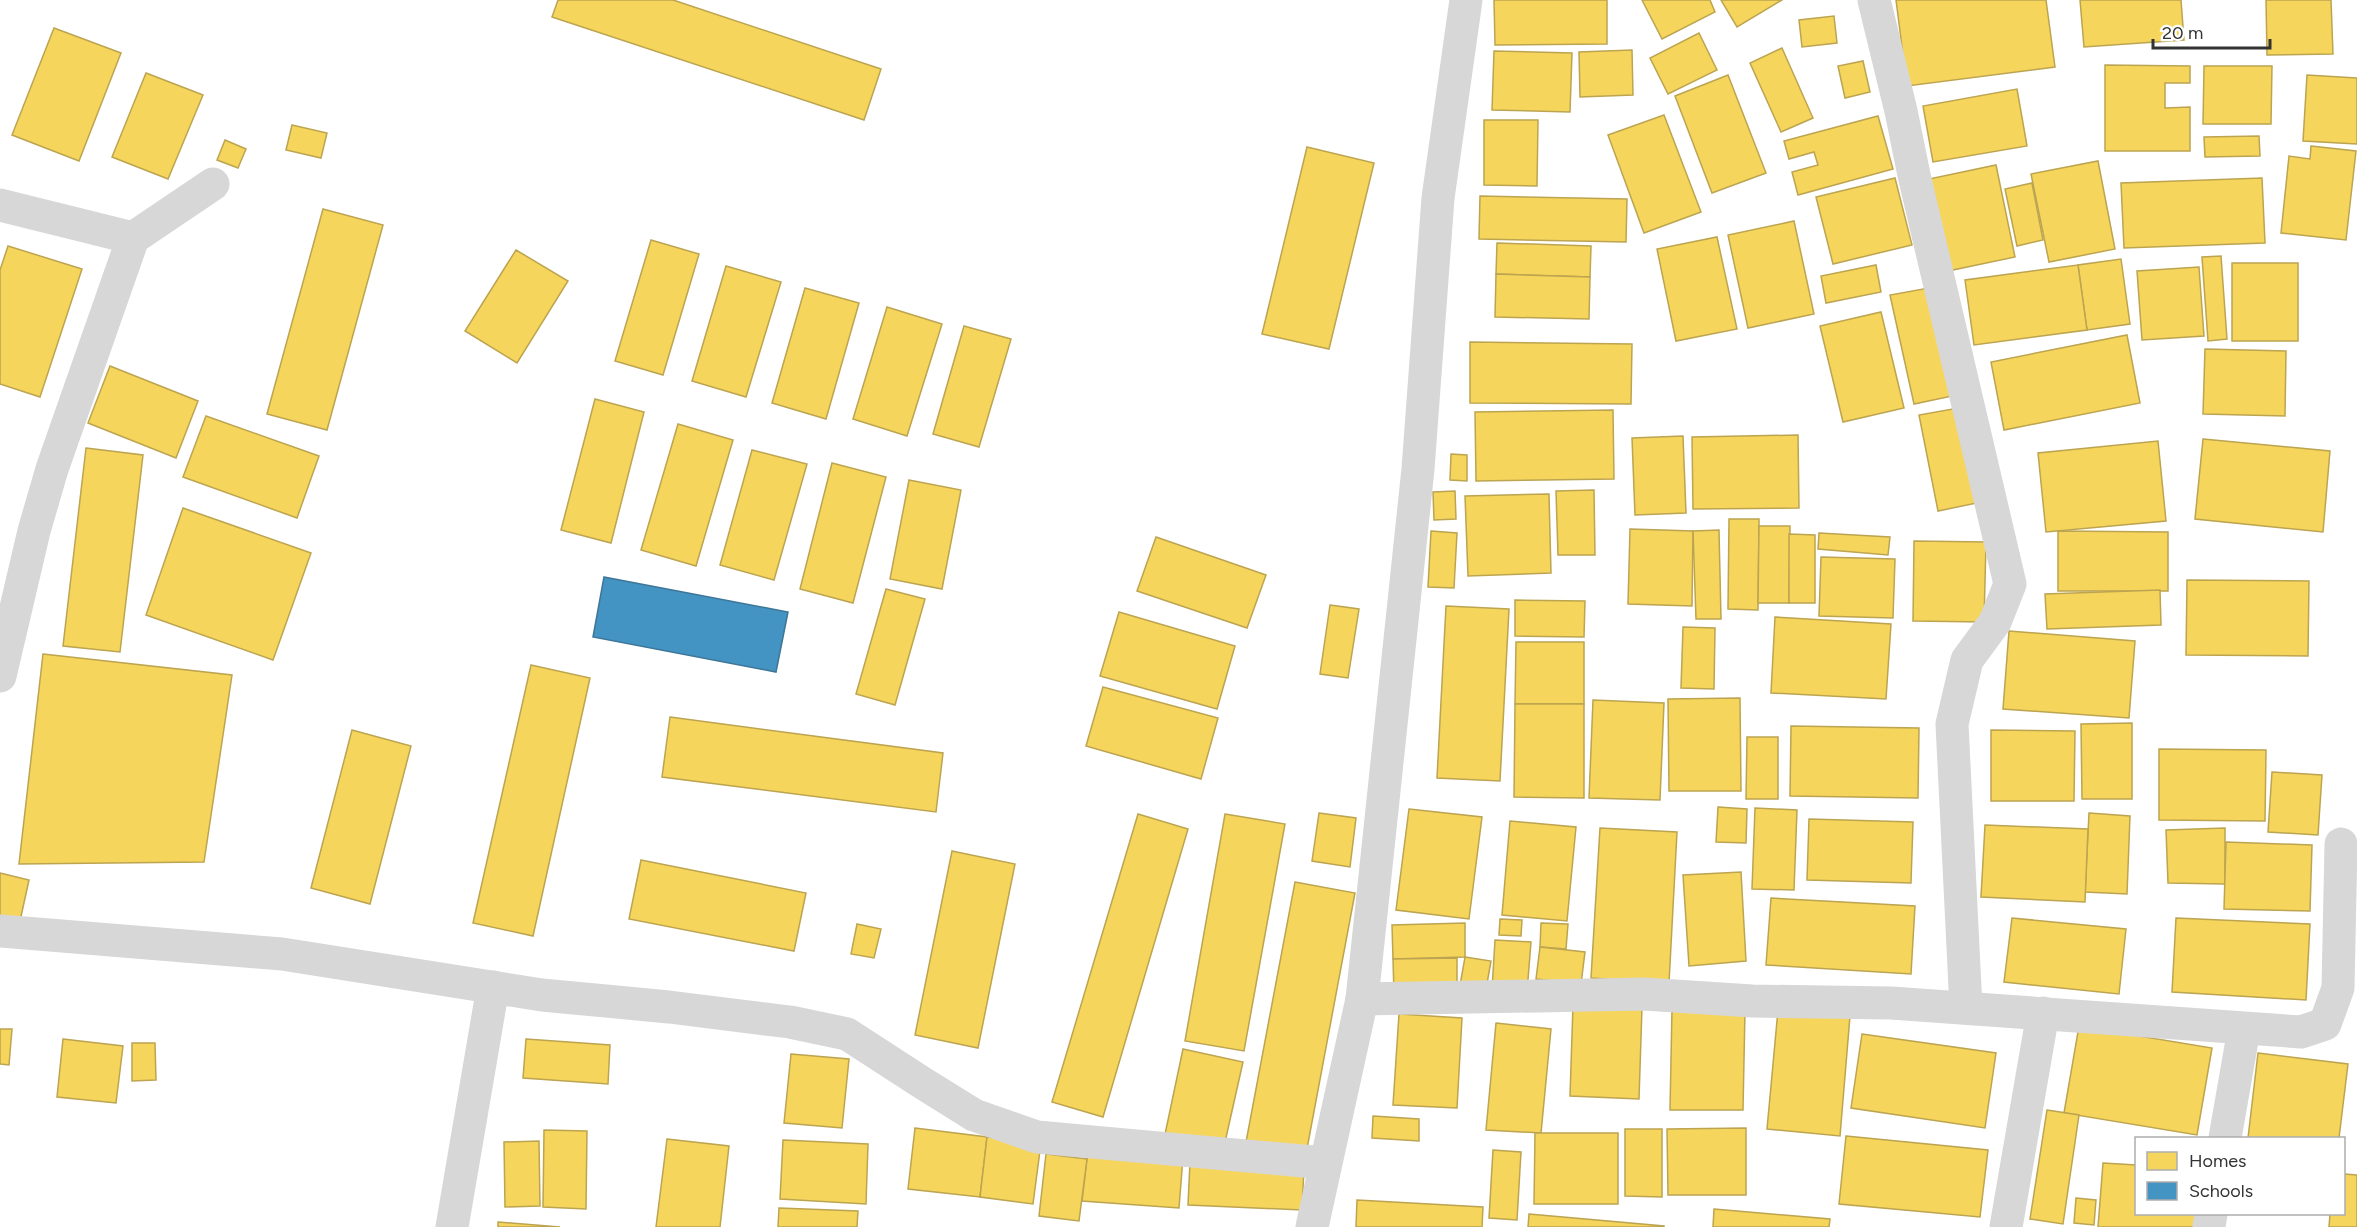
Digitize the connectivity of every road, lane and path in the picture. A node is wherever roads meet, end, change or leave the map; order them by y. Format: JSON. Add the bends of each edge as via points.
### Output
{"nodes":[{"id":1,"x":1466,"y":0,"type":"edge"},
{"id":2,"x":1874,"y":0,"type":"edge"},
{"id":3,"x":213,"y":184,"type":"dead end"},
{"id":4,"x":0,"y":205,"type":"edge"},
{"id":5,"x":133,"y":238,"type":"junction"},
{"id":6,"x":0,"y":676,"type":"edge"},
{"id":7,"x":2341,"y":844,"type":"dead end"},
{"id":8,"x":0,"y":931,"type":"edge"},
{"id":9,"x":493,"y":987,"type":"junction"},
{"id":10,"x":1362,"y":999,"type":"junction"},
{"id":11,"x":1966,"y":1008,"type":"junction"},
{"id":12,"x":2043,"y":1013,"type":"junction"},
{"id":13,"x":2244,"y":1029,"type":"junction"},
{"id":14,"x":2225,"y":1137,"type":"edge"},
{"id":15,"x":1325,"y":1163,"type":"junction"},
{"id":16,"x":452,"y":1227,"type":"edge"},
{"id":17,"x":1312,"y":1227,"type":"edge"},
{"id":18,"x":2006,"y":1227,"type":"edge"}],
"edges":[{"from":1,"to":10,"type":"street","via":[[1438,198],[1419,469]]},
{"from":2,"to":11,"type":"street","via":[[2010,584],[1995,622],[1967,660],[1952,724]]},
{"from":3,"to":5,"type":"street"},
{"from":4,"to":5,"type":"street"},
{"from":5,"to":6,"type":"street","via":[[52,469]]},
{"from":7,"to":13,"type":"street","via":[[2338,988],[2325,1024],[2301,1032]]},
{"from":8,"to":9,"type":"street","via":[[282,954]]},
{"from":9,"to":15,"type":"street","via":[[779,1021],[847,1034],[974,1115],[1037,1137]]},
{"from":9,"to":16,"type":"street"},
{"from":10,"to":11,"type":"street","via":[[1644,994]]},
{"from":10,"to":15,"type":"street"},
{"from":11,"to":12,"type":"street"},
{"from":12,"to":13,"type":"street"},
{"from":12,"to":18,"type":"street"},
{"from":13,"to":14,"type":"street"},
{"from":15,"to":17,"type":"street"}]}
